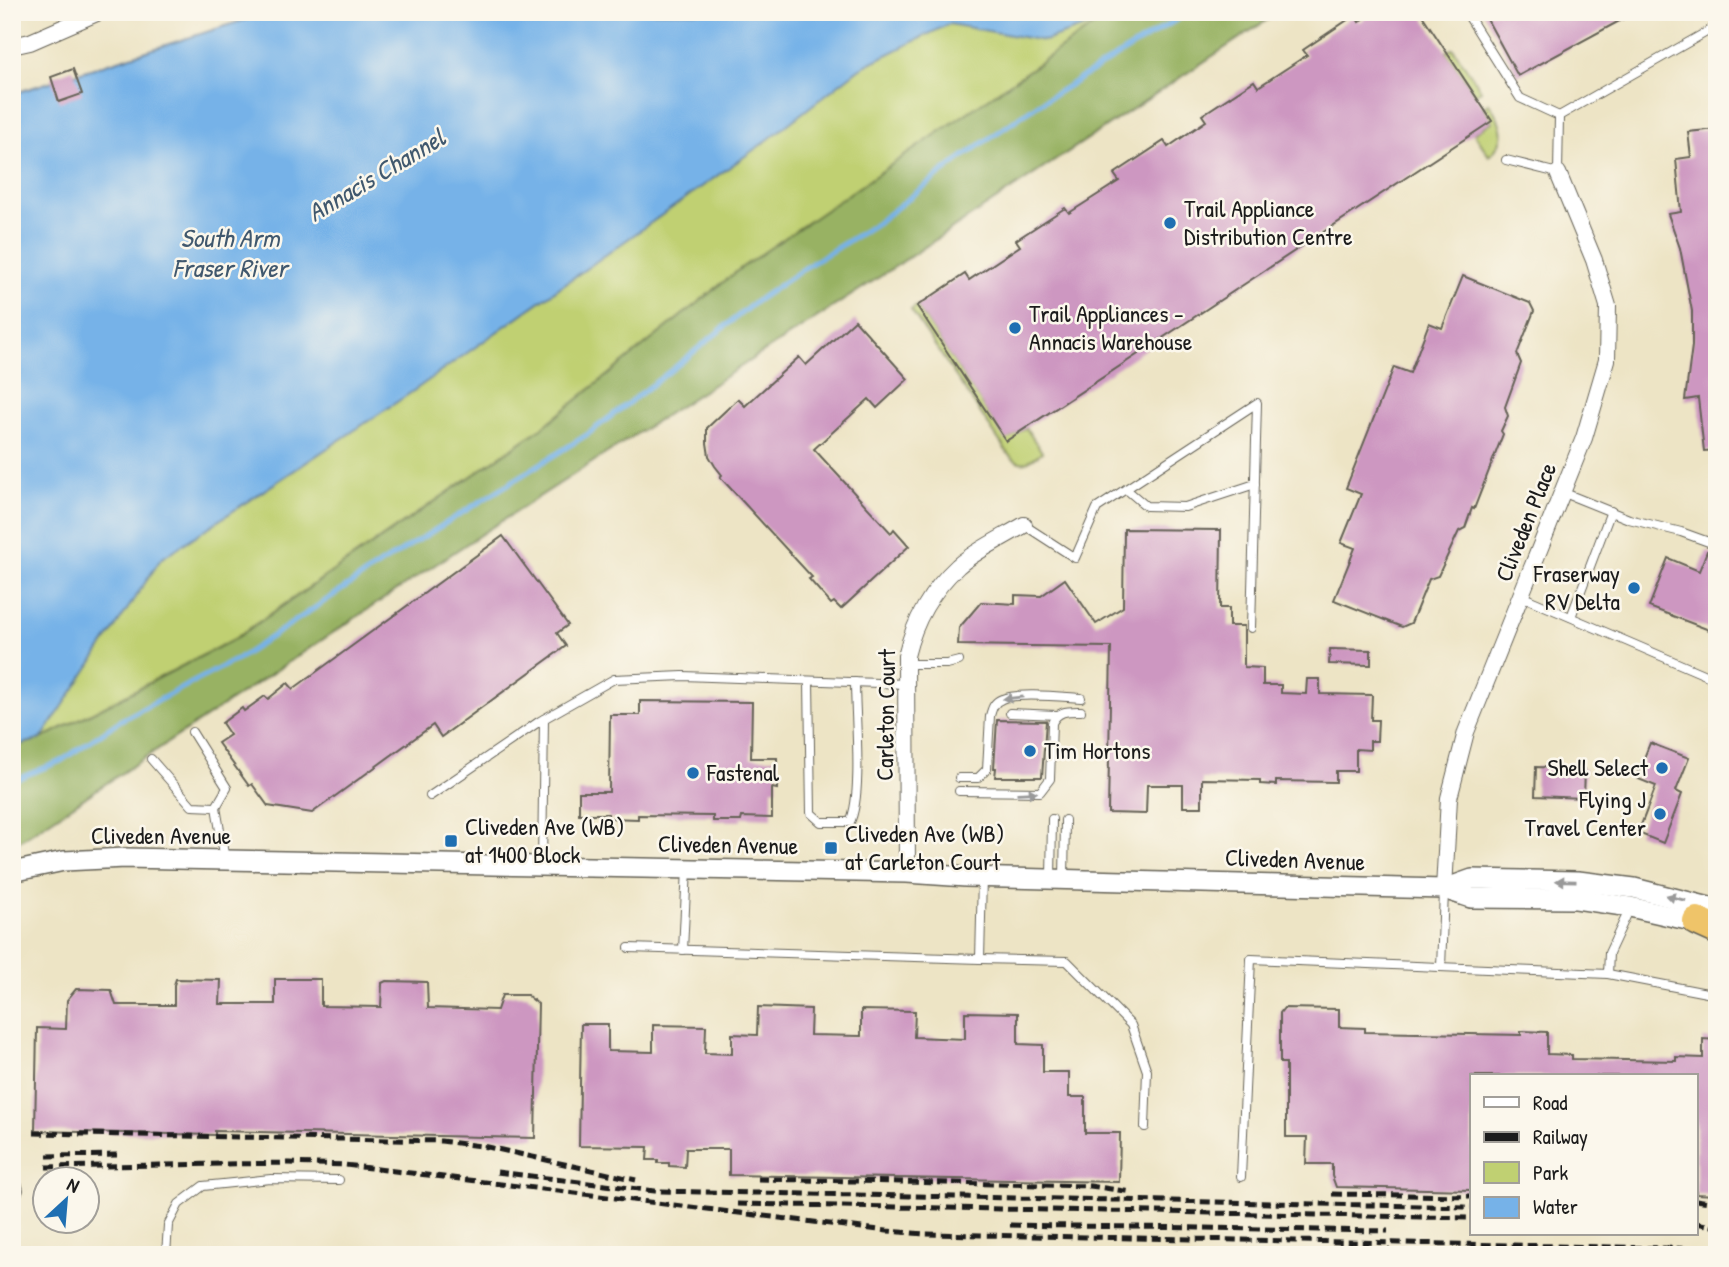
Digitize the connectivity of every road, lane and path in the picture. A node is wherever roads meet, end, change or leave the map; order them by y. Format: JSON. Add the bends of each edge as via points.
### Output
{"nodes":[{"id":1,"x":99,"y":12,"type":"edge"},
{"id":2,"x":1466,"y":12,"type":"edge"},
{"id":3,"x":1717,"y":26,"type":"edge"},
{"id":4,"x":12,"y":46,"type":"edge"},
{"id":5,"x":1559,"y":116,"type":"junction"},
{"id":6,"x":1506,"y":160,"type":"dead end"},
{"id":7,"x":1558,"y":173,"type":"junction"},
{"id":8,"x":1255,"y":484,"type":"junction"},
{"id":9,"x":1126,"y":489,"type":"junction"},
{"id":10,"x":1563,"y":492,"type":"junction"},
{"id":11,"x":1611,"y":512,"type":"junction"},
{"id":12,"x":1024,"y":525,"type":"joint"},
{"id":13,"x":1717,"y":545,"type":"edge"},
{"id":14,"x":1521,"y":596,"type":"junction"},
{"id":15,"x":1571,"y":617,"type":"junction"},
{"id":16,"x":1251,"y":628,"type":"dead end"},
{"id":17,"x":959,"y":661,"type":"dead end"},
{"id":18,"x":906,"y":664,"type":"junction"},
{"id":19,"x":1717,"y":680,"type":"edge"},
{"id":20,"x":809,"y":681,"type":"junction"},
{"id":21,"x":855,"y":682,"type":"junction"},
{"id":22,"x":906,"y":684,"type":"junction"},
{"id":23,"x":1082,"y":698,"type":"dead end"},
{"id":24,"x":1081,"y":712,"type":"dead end"},
{"id":25,"x":1010,"y":713,"type":"dead end"},
{"id":26,"x":1057,"y":715,"type":"junction"},
{"id":27,"x":544,"y":719,"type":"junction"},
{"id":28,"x":192,"y":732,"type":"dead end"},
{"id":29,"x":151,"y":759,"type":"dead end"},
{"id":30,"x":958,"y":778,"type":"dead end"},
{"id":31,"x":958,"y":791,"type":"dead end"},
{"id":32,"x":430,"y":796,"type":"dead end"},
{"id":33,"x":216,"y":807,"type":"junction"},
{"id":34,"x":1052,"y":820,"type":"dead end"},
{"id":35,"x":1065,"y":820,"type":"dead end"},
{"id":36,"x":225,"y":860,"type":"junction"},
{"id":37,"x":542,"y":866,"type":"junction"},
{"id":38,"x":687,"y":869,"type":"junction"},
{"id":39,"x":12,"y":872,"type":"edge"},
{"id":40,"x":907,"y":873,"type":"junction"},
{"id":41,"x":982,"y":877,"type":"junction"},
{"id":42,"x":1057,"y":879,"type":"junction"},
{"id":43,"x":1444,"y":888,"type":"junction"},
{"id":44,"x":1632,"y":897,"type":"junction"},
{"id":45,"x":1712,"y":922,"type":"edge"},
{"id":46,"x":629,"y":948,"type":"dead end"},
{"id":47,"x":683,"y":950,"type":"junction"},
{"id":48,"x":980,"y":959,"type":"junction"},
{"id":49,"x":1441,"y":967,"type":"junction"},
{"id":50,"x":1608,"y":974,"type":"junction"},
{"id":51,"x":1717,"y":995,"type":"edge"},
{"id":52,"x":1145,"y":1127,"type":"dead end"},
{"id":53,"x":12,"y":1163,"type":"edge"},
{"id":54,"x":1241,"y":1177,"type":"dead end"},
{"id":55,"x":340,"y":1180,"type":"dead end"},
{"id":56,"x":12,"y":1204,"type":"edge"},
{"id":57,"x":166,"y":1255,"type":"edge"}],
"edges":[{"from":1,"to":4,"type":"street"},
{"from":2,"to":5,"type":"lane","via":[[1520,98]]},
{"from":3,"to":5,"type":"lane"},
{"from":5,"to":7,"type":"lane"},
{"from":6,"to":7,"type":"lane"},
{"from":7,"to":10,"type":"street","name":"Cliveden Place","via":[[1608,306],[1607,360]]},
{"from":8,"to":9,"type":"lane","via":[[1185,507],[1146,506]]},
{"from":8,"to":9,"type":"lane","via":[[1257,403]]},
{"from":8,"to":16,"type":"lane"},
{"from":9,"to":12,"type":"lane","via":[[1097,508],[1075,558]]},
{"from":10,"to":11,"type":"lane"},
{"from":10,"to":14,"type":"street","name":"Cliveden Place"},
{"from":11,"to":13,"type":"lane"},
{"from":11,"to":15,"type":"lane"},
{"from":12,"to":18,"type":"street","name":"Carleton Court","via":[[959,566],[925,607],[912,631]]},
{"from":14,"to":15,"type":"lane"},
{"from":14,"to":43,"type":"street","name":"Cliveden Place","via":[[1466,732],[1449,798]]},
{"from":15,"to":19,"type":"lane"},
{"from":17,"to":18,"type":"lane"},
{"from":18,"to":22,"type":"street","name":"Carleton Court"},
{"from":20,"to":21,"type":"lane"},
{"from":20,"to":21,"type":"lane","via":[[811,813],[821,822],[850,822],[854,813]]},
{"from":20,"to":27,"type":"lane","via":[[683,676],[614,679]]},
{"from":21,"to":22,"type":"lane"},
{"from":22,"to":40,"type":"street","name":"Carleton Court"},
{"from":23,"to":30,"type":"lane","one_way":true,"via":[[1011,696],[997,702],[990,716],[987,769],[978,778]]},
{"from":24,"to":26,"type":"lane"},
{"from":25,"to":26,"type":"lane"},
{"from":31,"to":26,"type":"lane","one_way":true,"via":[[1040,792],[1050,779],[1052,723]]},
{"from":27,"to":32,"type":"lane"},
{"from":27,"to":37,"type":"lane"},
{"from":28,"to":33,"type":"lane","via":[[227,788]]},
{"from":29,"to":33,"type":"lane","via":[[192,806]]},
{"from":33,"to":36,"type":"lane"},
{"from":34,"to":42,"type":"lane"},
{"from":35,"to":42,"type":"lane"},
{"from":36,"to":37,"type":"street","name":"Cliveden Avenue"},
{"from":36,"to":39,"type":"street","name":"Cliveden Avenue","via":[[65,861]]},
{"from":37,"to":38,"type":"street","name":"Cliveden Avenue"},
{"from":38,"to":40,"type":"street","name":"Cliveden Avenue"},
{"from":38,"to":47,"type":"lane"},
{"from":40,"to":41,"type":"street","name":"Cliveden Avenue"},
{"from":41,"to":42,"type":"street","name":"Cliveden Avenue"},
{"from":41,"to":48,"type":"lane"},
{"from":42,"to":43,"type":"street","name":"Cliveden Avenue"},
{"from":43,"to":44,"type":"street","name":"Cliveden Avenue","via":[[1472,879],[1578,881]]},
{"from":43,"to":49,"type":"lane"},
{"from":44,"to":45,"type":"street","name":"Cliveden Avenue"},
{"from":44,"to":50,"type":"lane","via":[[1609,953]]},
{"from":46,"to":47,"type":"lane"},
{"from":47,"to":48,"type":"lane"},
{"from":48,"to":52,"type":"lane","via":[[1067,961],[1131,1025],[1147,1071]]},
{"from":49,"to":50,"type":"lane"},
{"from":49,"to":54,"type":"lane","via":[[1251,959]]},
{"from":50,"to":51,"type":"lane"},
{"from":53,"to":56,"type":"lane","via":[[19,1189]]},
{"from":55,"to":57,"type":"lane","via":[[271,1179],[203,1185],[179,1204],[168,1225]]}]}
